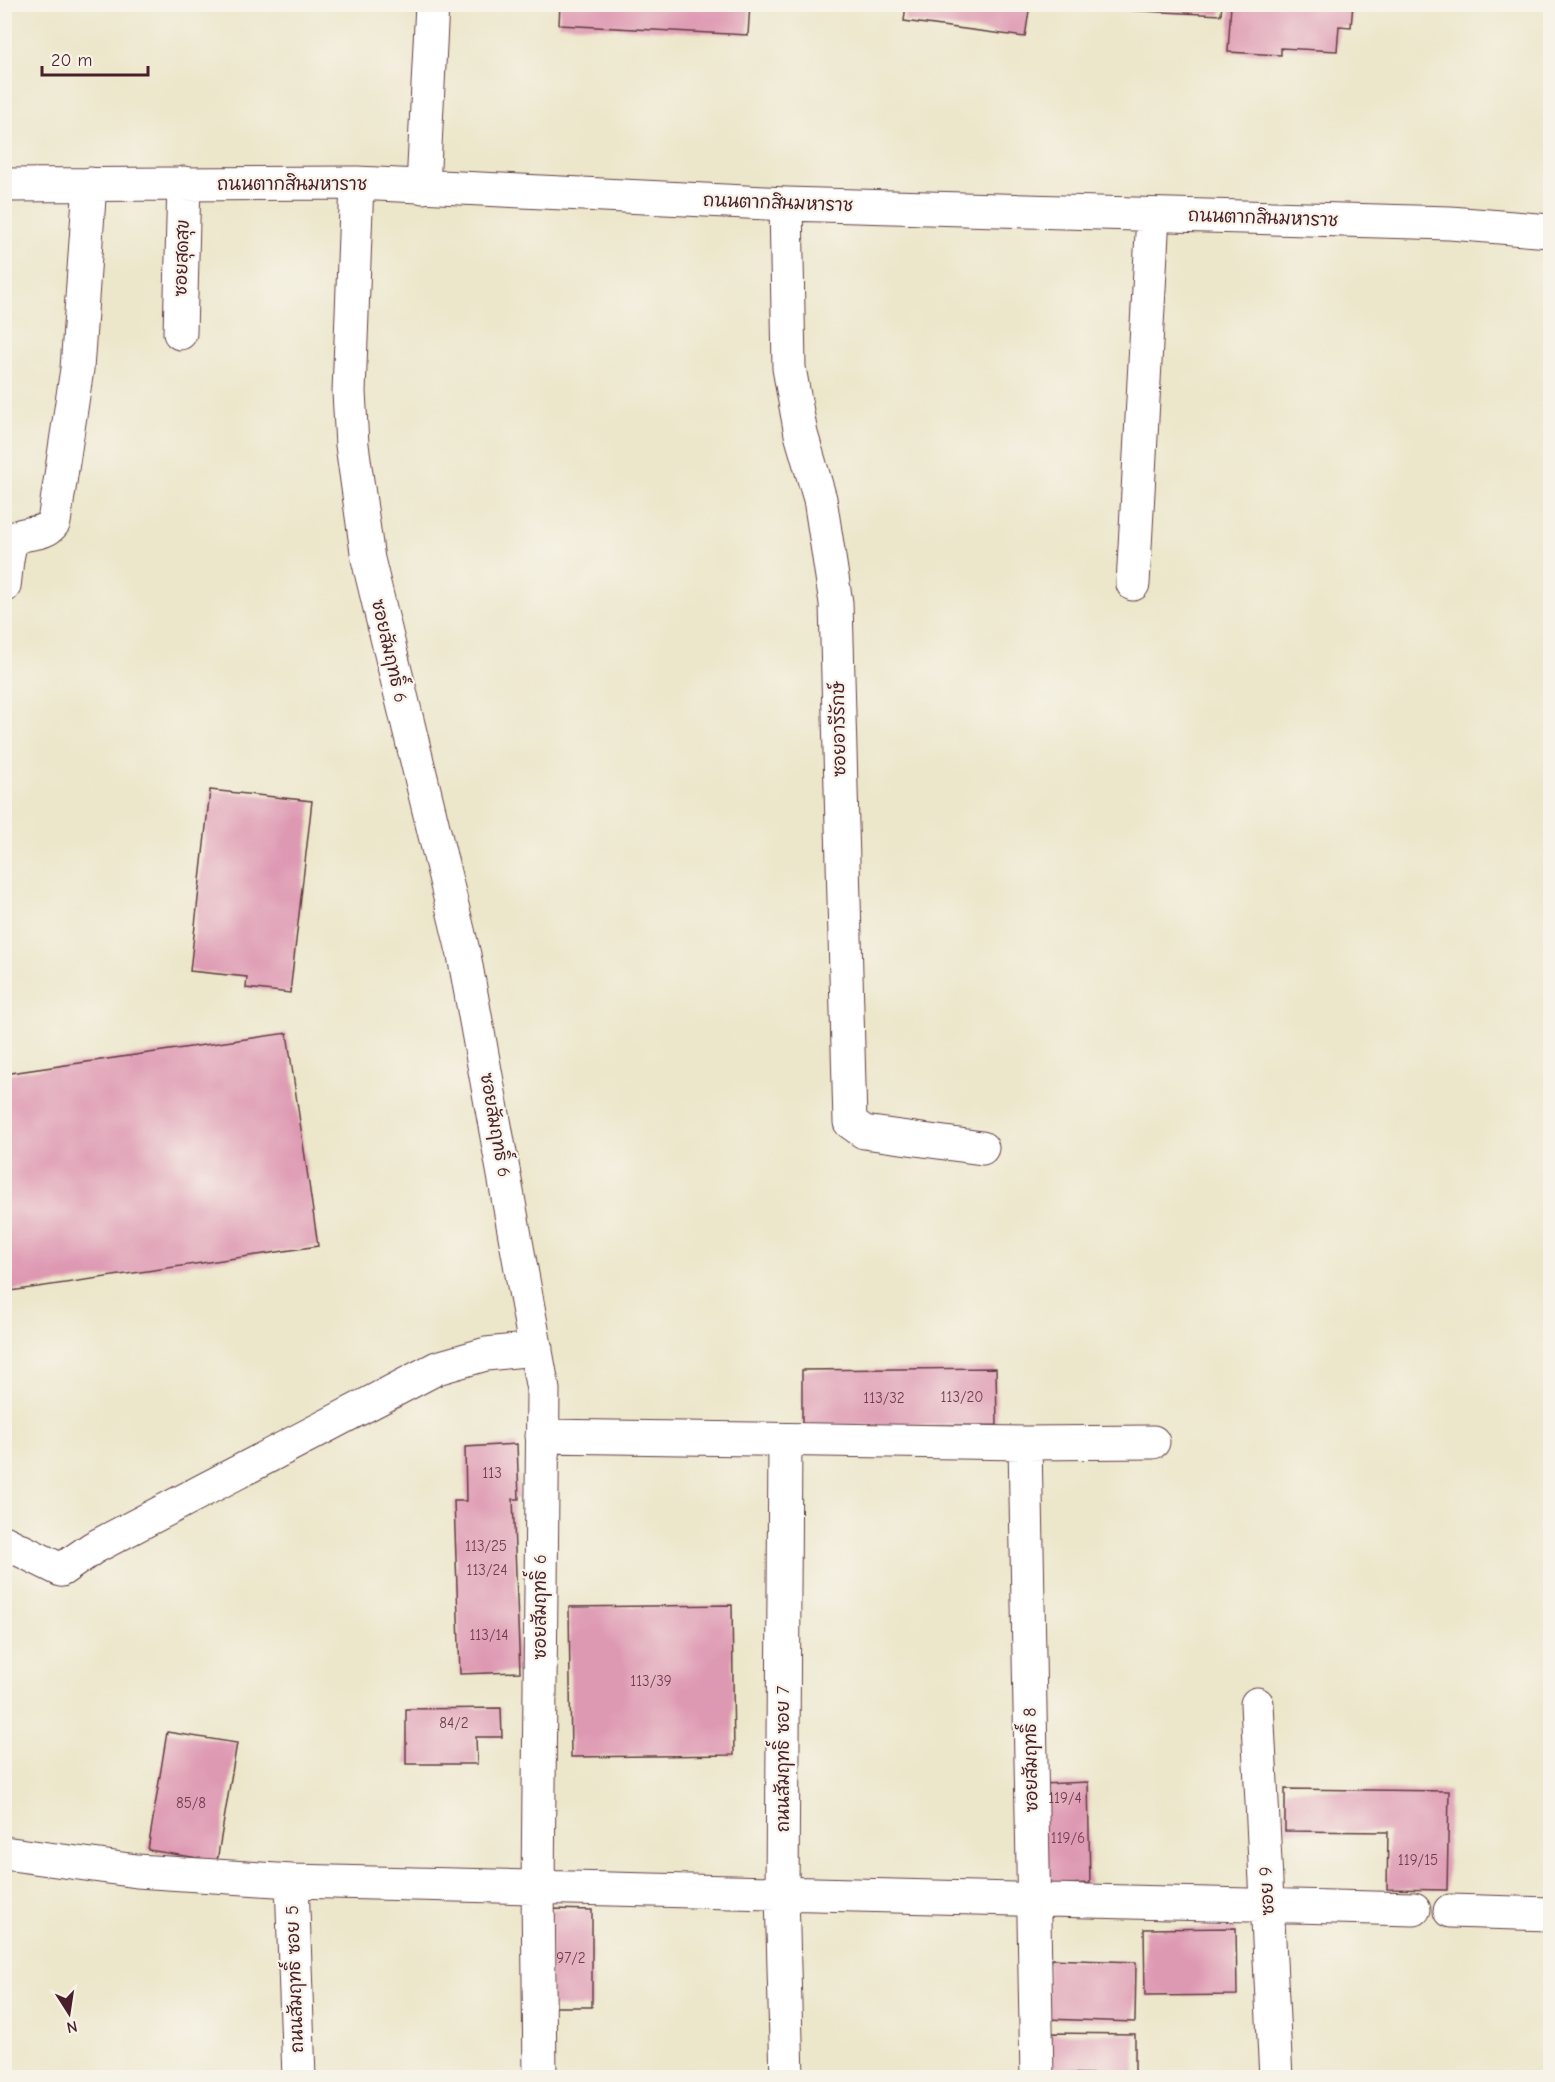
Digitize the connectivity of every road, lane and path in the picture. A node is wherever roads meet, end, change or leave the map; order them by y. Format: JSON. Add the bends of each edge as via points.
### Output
{"nodes":[{"id":1,"x":432,"y":4,"type":"edge"},
{"id":2,"x":184,"y":183,"type":"junction"},
{"id":3,"x":357,"y":183,"type":"junction"},
{"id":4,"x":90,"y":184,"type":"junction"},
{"id":5,"x":4,"y":185,"type":"edge"},
{"id":6,"x":423,"y":187,"type":"junction"},
{"id":7,"x":786,"y":204,"type":"junction"},
{"id":8,"x":1153,"y":215,"type":"junction"},
{"id":9,"x":1551,"y":231,"type":"edge"},
{"id":10,"x":180,"y":333,"type":"dead end"},
{"id":11,"x":1133,"y":584,"type":"dead end"},
{"id":12,"x":4,"y":586,"type":"edge"},
{"id":13,"x":982,"y":1148,"type":"dead end"},
{"id":14,"x":536,"y":1349,"type":"junction"},
{"id":15,"x":542,"y":1436,"type":"junction"},
{"id":16,"x":785,"y":1440,"type":"junction"},
{"id":17,"x":1153,"y":1442,"type":"dead end"},
{"id":18,"x":1024,"y":1443,"type":"junction"},
{"id":19,"x":4,"y":1542,"type":"edge"},
{"id":20,"x":1257,"y":1704,"type":"dead end"},
{"id":21,"x":4,"y":1853,"type":"edge"},
{"id":22,"x":292,"y":1881,"type":"junction"},
{"id":23,"x":538,"y":1888,"type":"junction"},
{"id":24,"x":782,"y":1894,"type":"junction"},
{"id":25,"x":1033,"y":1900,"type":"junction"},
{"id":26,"x":1268,"y":1904,"type":"junction"},
{"id":27,"x":1414,"y":1909,"type":"dead end"},
{"id":28,"x":1450,"y":1911,"type":"dead end"},
{"id":29,"x":1551,"y":1914,"type":"edge"},
{"id":30,"x":299,"y":2078,"type":"edge"},
{"id":31,"x":540,"y":2078,"type":"edge"},
{"id":32,"x":787,"y":2078,"type":"edge"},
{"id":33,"x":1037,"y":2078,"type":"edge"},
{"id":34,"x":1276,"y":2078,"type":"edge"}],
"edges":[{"from":1,"to":6,"type":"street"},
{"from":2,"to":3,"type":"street","name":"ถนนตากสินมหาราช"},
{"from":2,"to":4,"type":"street","name":"ถนนตากสินมหาราช"},
{"from":2,"to":10,"type":"street","name":"ซอยสุดสุข"},
{"from":3,"to":6,"type":"street","name":"ถนนตากสินมหาราช"},
{"from":3,"to":14,"type":"street","name":"ซอยสัมฤทธิ์ 6","via":[[349,392],[368,560],[464,955]]},
{"from":4,"to":5,"type":"street","name":"ถนนตากสินมหาราช"},
{"from":4,"to":12,"type":"street","via":[[77,369],[54,522],[42,533],[14,539]]},
{"from":6,"to":7,"type":"street","name":"ถนนตากสินมหาราช"},
{"from":7,"to":8,"type":"street","name":"ถนนตากสินมหาราช"},
{"from":7,"to":13,"type":"street","name":"ซอยอารีรักษ์","via":[[789,368],[801,435],[820,499],[836,603],[850,1122],[864,1132]]},
{"from":8,"to":9,"type":"street","name":"ถนนตากสินมหาราช"},
{"from":8,"to":11,"type":"street"},
{"from":14,"to":15,"type":"street","name":"ซอยสัมฤทธิ์ 6","via":[[543,1390]]},
{"from":14,"to":19,"type":"street","via":[[486,1354],[437,1368],[93,1548],[61,1570]]},
{"from":15,"to":16,"type":"street"},
{"from":15,"to":23,"type":"street","name":"ซอยสัมฤทธิ์ 6"},
{"from":16,"to":18,"type":"street"},
{"from":16,"to":24,"type":"street","name":"ถนนสัมฤทธิ์ ซอย 7"},
{"from":17,"to":18,"type":"street"},
{"from":18,"to":25,"type":"street","name":"ซอยสัมฤทธิ์ 8"},
{"from":20,"to":26,"type":"street","name":"ซอย 9"},
{"from":21,"to":22,"type":"street","via":[[137,1871]]},
{"from":22,"to":23,"type":"street"},
{"from":22,"to":30,"type":"street","name":"ถนนสัมฤทธิ์ ซอย 5"},
{"from":23,"to":24,"type":"street"},
{"from":23,"to":31,"type":"street","name":"ซอยสัมฤทธิ์ 6"},
{"from":24,"to":25,"type":"street"},
{"from":24,"to":32,"type":"street","name":"ถนนสัมฤทธิ์ ซอย 7"},
{"from":25,"to":26,"type":"street"},
{"from":25,"to":33,"type":"street","name":"ซอยสัมฤทธิ์ 8"},
{"from":26,"to":27,"type":"street"},
{"from":26,"to":34,"type":"street","name":"ซอย 9"},
{"from":28,"to":29,"type":"street"}]}
